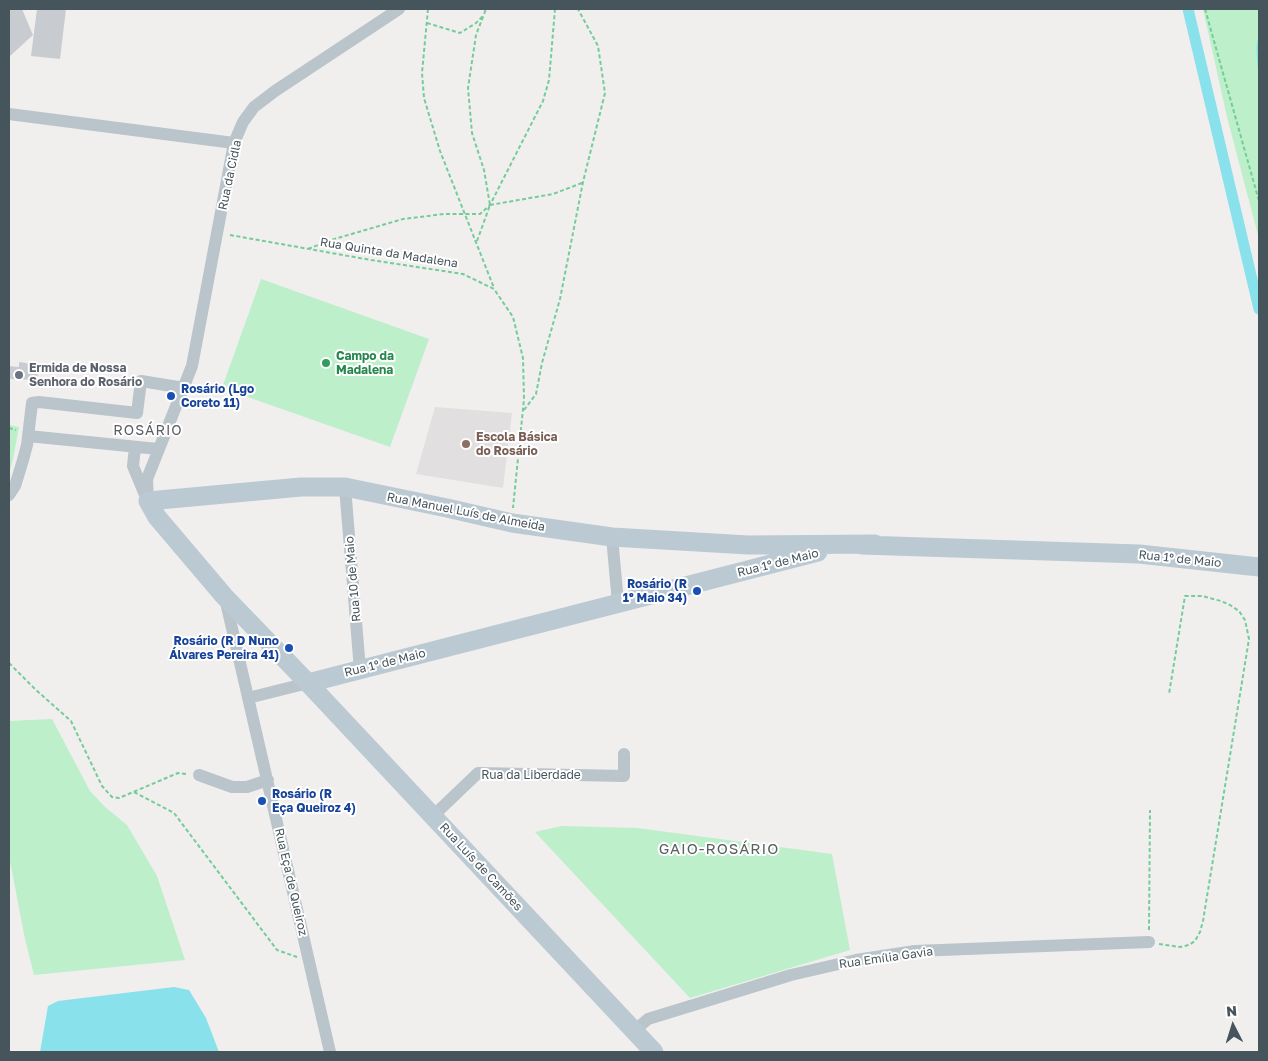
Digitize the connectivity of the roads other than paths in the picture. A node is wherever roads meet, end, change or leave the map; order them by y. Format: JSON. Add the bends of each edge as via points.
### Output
{"nodes":[{"id":1,"x":399,"y":9,"type":"edge"},
{"id":2,"x":9,"y":114,"type":"edge"},
{"id":3,"x":234,"y":143,"type":"junction"},
{"id":4,"x":184,"y":388,"type":"junction"},
{"id":5,"x":28,"y":436,"type":"junction"},
{"id":6,"x":135,"y":447,"type":"junction"},
{"id":7,"x":158,"y":450,"type":"junction"},
{"id":8,"x":345,"y":488,"type":"junction"},
{"id":9,"x":9,"y":495,"type":"edge"},
{"id":10,"x":148,"y":501,"type":"junction"},
{"id":11,"x":612,"y":537,"type":"junction"},
{"id":12,"x":875,"y":544,"type":"junction"},
{"id":13,"x":755,"y":545,"type":"junction"},
{"id":14,"x":759,"y":567,"type":"junction"},
{"id":15,"x":1259,"y":567,"type":"edge"},
{"id":16,"x":224,"y":596,"type":"junction"},
{"id":17,"x":618,"y":603,"type":"junction"},
{"id":18,"x":360,"y":670,"type":"junction"},
{"id":19,"x":308,"y":683,"type":"junction"},
{"id":20,"x":248,"y":698,"type":"junction"},
{"id":21,"x":624,"y":754,"type":"dead end"},
{"id":22,"x":199,"y":775,"type":"road end"},
{"id":23,"x":268,"y":780,"type":"junction"},
{"id":24,"x":433,"y":816,"type":"junction"},
{"id":25,"x":1149,"y":942,"type":"road end"},
{"id":26,"x":634,"y":1031,"type":"junction"},
{"id":27,"x":330,"y":1052,"type":"edge"},
{"id":28,"x":654,"y":1052,"type":"edge"}],
"edges":[{"from":1,"to":3,"type":"street","name":"Rua da Cidla","via":[[254,107]]},
{"from":2,"to":3,"type":"street"},
{"from":3,"to":4,"type":"street","name":"Rua da Cidla","via":[[192,366]]},
{"from":4,"to":5,"type":"street","via":[[140,380],[138,413],[32,403]]},
{"from":4,"to":7,"type":"street","name":"Rua da Cidla"},
{"from":5,"to":6,"type":"street"},
{"from":5,"to":9,"type":"street"},
{"from":6,"to":7,"type":"street"},
{"from":6,"to":10,"type":"street","via":[[133,466]]},
{"from":7,"to":10,"type":"street","name":"Rua da Cidla","via":[[147,479]]},
{"from":8,"to":10,"type":"street","name":"Rua Manuel Luís de Almeida","via":[[301,487]]},
{"from":8,"to":11,"type":"street","name":"Rua Manuel Luís de Almeida","via":[[512,523]]},
{"from":8,"to":18,"type":"street","name":"Rua 10 de Maio"},
{"from":10,"to":16,"type":"street","name":"Rua Luís de Camões"},
{"from":11,"to":13,"type":"street","name":"Rua Manuel Luís de Almeida"},
{"from":11,"to":17,"type":"street"},
{"from":12,"to":13,"type":"street","name":"Rua Manuel Luís de Almeida"},
{"from":12,"to":14,"type":"street","name":"Rua 1º de Maio","via":[[844,547]]},
{"from":12,"to":15,"type":"street","name":"Rua 1º de Maio","via":[[1139,554]]},
{"from":13,"to":14,"type":"street"},
{"from":14,"to":17,"type":"street","name":"Rua 1º de Maio"},
{"from":16,"to":19,"type":"street","name":"Rua Luís de Camões"},
{"from":16,"to":20,"type":"street","name":"Rua Eça de Queiroz"},
{"from":17,"to":18,"type":"street","name":"Rua 1º de Maio"},
{"from":18,"to":19,"type":"street","name":"Rua 1º de Maio"},
{"from":19,"to":20,"type":"street"},
{"from":19,"to":24,"type":"street","name":"Rua Luís de Camões"},
{"from":20,"to":23,"type":"street","name":"Rua Eça de Queiroz"},
{"from":21,"to":24,"type":"street","name":"Rua da Liberdade","via":[[624,776],[478,773]]},
{"from":22,"to":23,"type":"street","via":[[232,787],[247,787]]},
{"from":23,"to":27,"type":"street","name":"Rua Eça de Queiroz"},
{"from":24,"to":26,"type":"street","name":"Rua Luís de Camões"},
{"from":25,"to":26,"type":"street","name":"Rua Emília Gavia","via":[[915,951],[856,960],[792,975],[648,1019]]},
{"from":26,"to":28,"type":"street","name":"Rua Luís de Camões"}]}
